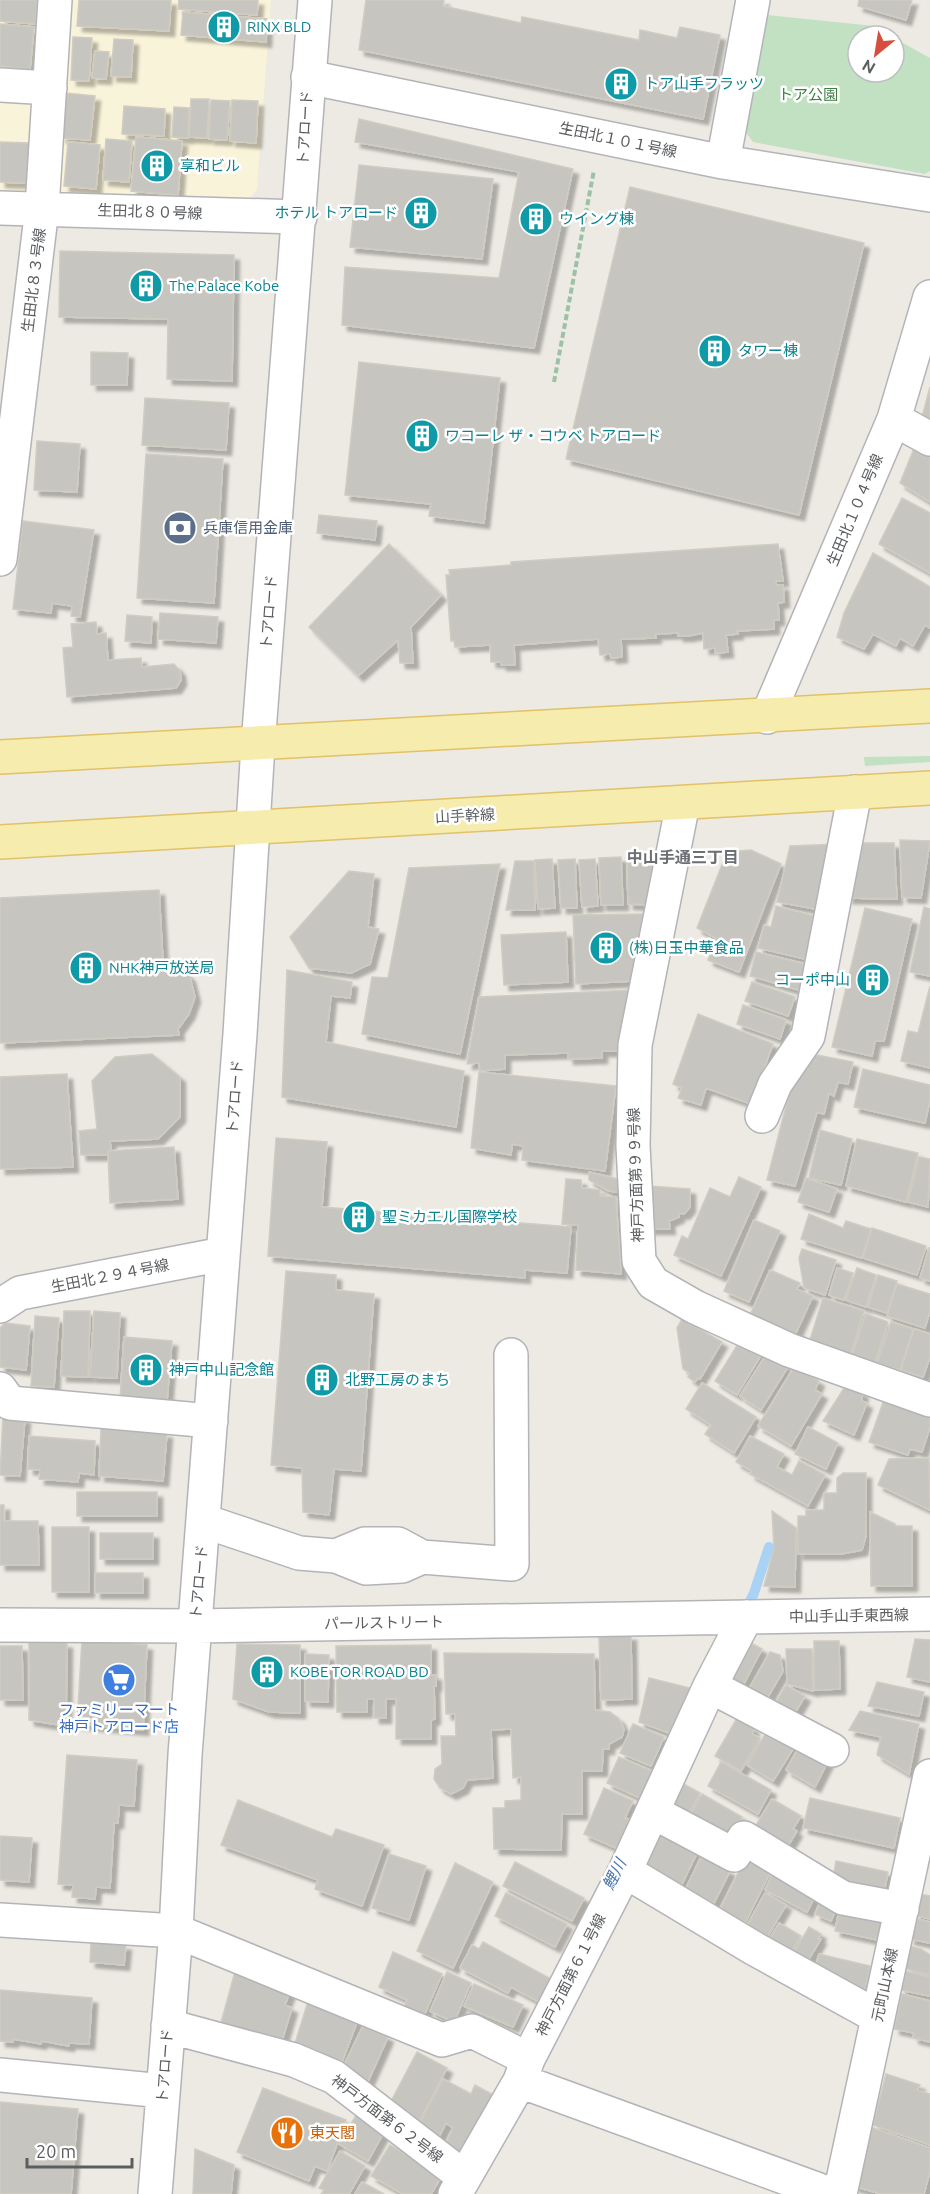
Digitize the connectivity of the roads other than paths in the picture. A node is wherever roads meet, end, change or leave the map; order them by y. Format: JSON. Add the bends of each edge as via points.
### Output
{"nodes":[{"id":1,"x":55,"y":0,"type":"edge"},
{"id":2,"x":315,"y":0,"type":"edge"},
{"id":3,"x":753,"y":0,"type":"edge"},
{"id":4,"x":308,"y":76,"type":"junction"},
{"id":5,"x":0,"y":85,"type":"edge"},
{"id":6,"x":50,"y":88,"type":"junction"},
{"id":7,"x":723,"y":162,"type":"junction"},
{"id":8,"x":930,"y":195,"type":"edge"},
{"id":9,"x":0,"y":208,"type":"edge"},
{"id":10,"x":42,"y":208,"type":"junction"},
{"id":11,"x":300,"y":217,"type":"junction"},
{"id":12,"x":930,"y":297,"type":"edge"},
{"id":13,"x":894,"y":419,"type":"junction"},
{"id":14,"x":930,"y":439,"type":"edge"},
{"id":15,"x":0,"y":559,"type":"edge"},
{"id":16,"x":930,"y":706,"type":"edge"},
{"id":17,"x":767,"y":717,"type":"junction"},
{"id":18,"x":258,"y":745,"type":"junction"},
{"id":19,"x":0,"y":757,"type":"edge"},
{"id":20,"x":930,"y":788,"type":"edge"},
{"id":21,"x":855,"y":792,"type":"junction"},
{"id":22,"x":683,"y":803,"type":"junction"},
{"id":23,"x":255,"y":829,"type":"junction"},
{"id":24,"x":0,"y":842,"type":"edge"},
{"id":25,"x":762,"y":1116,"type":"dead end"},
{"id":26,"x":224,"y":1254,"type":"junction"},
{"id":27,"x":0,"y":1306,"type":"edge"},
{"id":28,"x":512,"y":1354,"type":"dead end"},
{"id":29,"x":0,"y":1389,"type":"edge"},
{"id":30,"x":930,"y":1400,"type":"edge"},
{"id":31,"x":211,"y":1421,"type":"junction"},
{"id":32,"x":204,"y":1521,"type":"junction"},
{"id":33,"x":930,"y":1614,"type":"edge"},
{"id":34,"x":743,"y":1617,"type":"junction"},
{"id":35,"x":0,"y":1625,"type":"edge"},
{"id":36,"x":195,"y":1626,"type":"junction"},
{"id":37,"x":710,"y":1686,"type":"junction"},
{"id":38,"x":832,"y":1750,"type":"dead end"},
{"id":39,"x":930,"y":1780,"type":"edge"},
{"id":40,"x":653,"y":1812,"type":"junction"},
{"id":41,"x":625,"y":1871,"type":"junction"},
{"id":42,"x":902,"y":1909,"type":"junction"},
{"id":43,"x":0,"y":1920,"type":"edge"},
{"id":44,"x":176,"y":1931,"type":"junction"},
{"id":45,"x":878,"y":2017,"type":"junction"},
{"id":46,"x":168,"y":2026,"type":"junction"},
{"id":47,"x":524,"y":2066,"type":"junction"},
{"id":48,"x":0,"y":2074,"type":"edge"},
{"id":49,"x":163,"y":2091,"type":"junction"},
{"id":50,"x":459,"y":2186,"type":"edge"},
{"id":51,"x":155,"y":2194,"type":"edge"},
{"id":52,"x":830,"y":2194,"type":"edge"},
{"id":53,"x":840,"y":2194,"type":"edge"}],
"edges":[{"from":1,"to":6,"type":"street","name":"生田北８３号線"},
{"from":2,"to":4,"type":"street","name":"トアロード"},
{"from":3,"to":7,"type":"street"},
{"from":4,"to":7,"type":"street","name":"生田北１０１号線"},
{"from":4,"to":11,"type":"street","name":"トアロード"},
{"from":5,"to":6,"type":"street"},
{"from":6,"to":10,"type":"street","name":"生田北８３号線"},
{"from":7,"to":8,"type":"street","name":"生田北１０１号線"},
{"from":9,"to":10,"type":"street","name":"生田北８０号線"},
{"from":10,"to":11,"type":"street","name":"生田北８０号線"},
{"from":10,"to":15,"type":"street","name":"生田北８３号線"},
{"from":11,"to":18,"type":"street","name":"トアロード"},
{"from":12,"to":13,"type":"street","name":"生田北１０４号線"},
{"from":13,"to":14,"type":"street"},
{"from":13,"to":17,"type":"street","name":"生田北１０４号線"},
{"from":16,"to":17,"type":"main road"},
{"from":17,"to":18,"type":"main road"},
{"from":18,"to":19,"type":"main road"},
{"from":18,"to":23,"type":"street","name":"トアロード"},
{"from":20,"to":21,"type":"main road","name":"山手幹線"},
{"from":21,"to":22,"type":"main road","name":"山手幹線"},
{"from":21,"to":25,"type":"street","via":[[808,1036],[775,1084]]},
{"from":22,"to":23,"type":"main road","name":"山手幹線"},
{"from":22,"to":30,"type":"street","name":"神戸方面第９９号線","via":[[634,1045],[633,1146],[639,1261],[653,1283],[695,1307],[789,1350]]},
{"from":23,"to":24,"type":"main road","name":"山手幹線"},
{"from":23,"to":26,"type":"street","name":"トアロード"},
{"from":26,"to":27,"type":"street","name":"生田北２９４号線","via":[[20,1293]]},
{"from":26,"to":31,"type":"street","name":"トアロード"},
{"from":28,"to":32,"type":"street","via":[[512,1564],[422,1557],[398,1544],[365,1544],[336,1556],[299,1553]]},
{"from":29,"to":31,"type":"street","via":[[10,1403]]},
{"from":31,"to":32,"type":"street","name":"トアロード"},
{"from":32,"to":36,"type":"street","name":"トアロード"},
{"from":33,"to":34,"type":"street","name":"中山手山手東西線"},
{"from":34,"to":36,"type":"street","name":"パールストリート"},
{"from":34,"to":37,"type":"street","name":"神戸方面第６１号線"},
{"from":35,"to":36,"type":"street","name":"パールストリート"},
{"from":36,"to":44,"type":"street","name":"トアロード"},
{"from":37,"to":38,"type":"street"},
{"from":37,"to":40,"type":"street","name":"神戸方面第６１号線"},
{"from":39,"to":42,"type":"street","name":"元町山本線"},
{"from":40,"to":41,"type":"street","name":"神戸方面第６１号線"},
{"from":40,"to":42,"type":"street","via":[[734,1855],[744,1838],[843,1898]]},
{"from":41,"to":45,"type":"street"},
{"from":41,"to":47,"type":"street","name":"神戸方面第６１号線"},
{"from":42,"to":45,"type":"street","name":"元町山本線"},
{"from":43,"to":44,"type":"street"},
{"from":44,"to":46,"type":"street","name":"トアロード"},
{"from":44,"to":47,"type":"street","via":[[442,2040],[472,2031],[496,2043]]},
{"from":45,"to":53,"type":"street","name":"元町山本線"},
{"from":46,"to":49,"type":"street","name":"トアロード"},
{"from":46,"to":50,"type":"street","name":"神戸方面第６２号線","via":[[294,2060],[334,2077]]},
{"from":47,"to":50,"type":"street","name":"神戸方面第６１号線"},
{"from":47,"to":52,"type":"street"},
{"from":48,"to":49,"type":"street"},
{"from":49,"to":51,"type":"street","name":"トアロード"}]}
